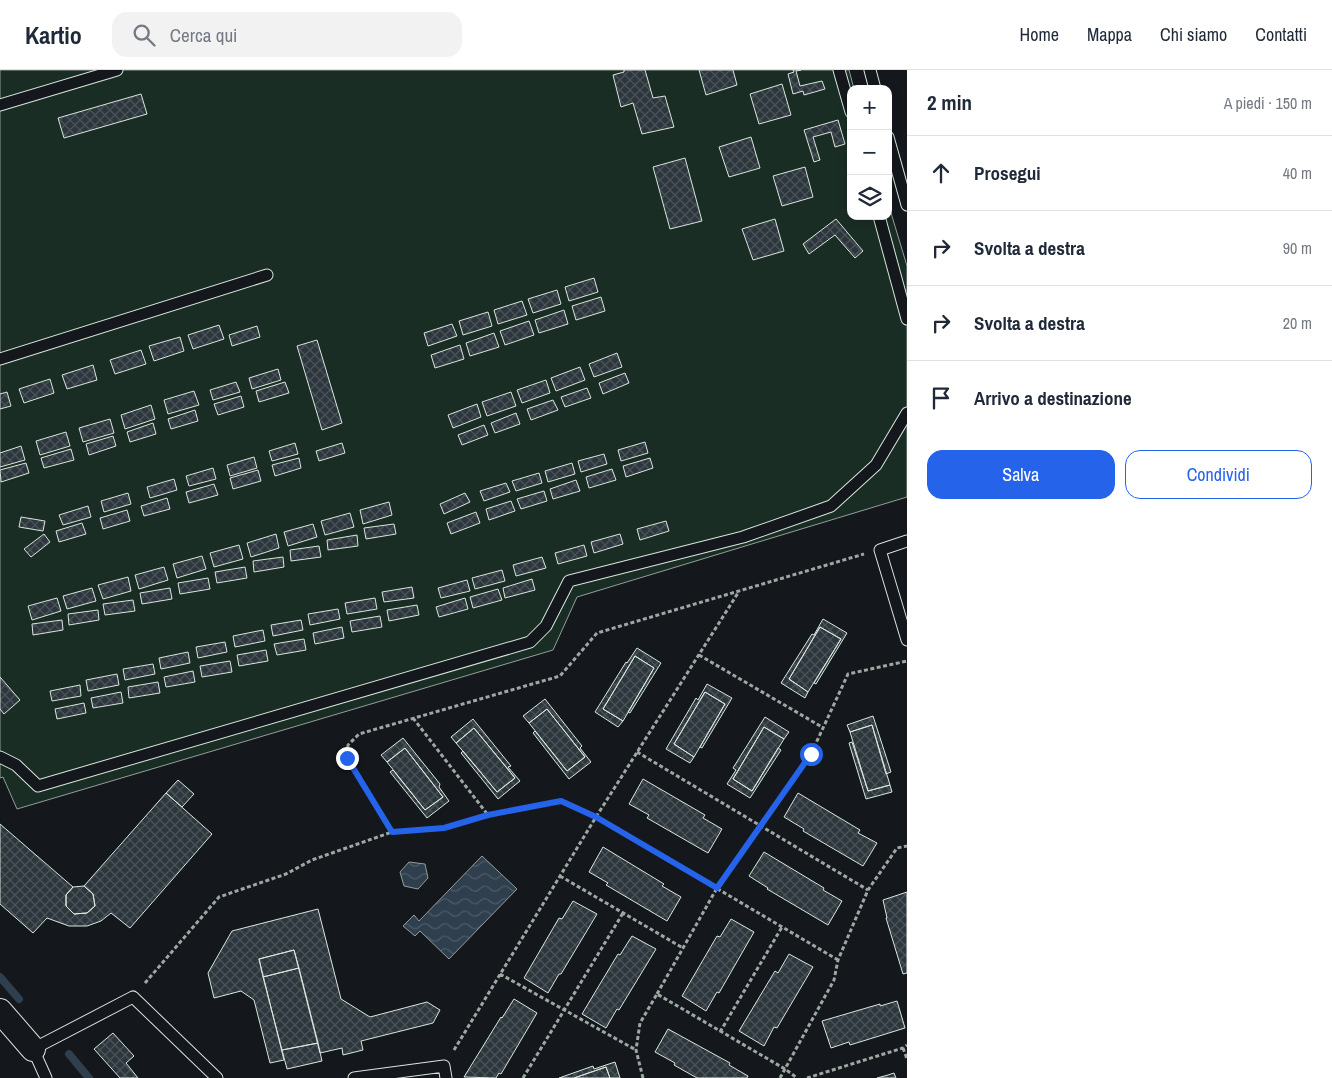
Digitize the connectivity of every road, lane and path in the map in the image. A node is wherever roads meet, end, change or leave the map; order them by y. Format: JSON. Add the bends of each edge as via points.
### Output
{"nodes":[{"id":1,"x":117,"y":70,"type":"edge"},
{"id":2,"x":839,"y":70,"type":"edge"},
{"id":3,"x":870,"y":70,"type":"edge"},
{"id":4,"x":874,"y":85,"type":"edge"},
{"id":5,"x":847,"y":98,"type":"edge"},
{"id":6,"x":0,"y":105,"type":"edge"},
{"id":7,"x":892,"y":151,"type":"edge"},
{"id":8,"x":907,"y":204,"type":"edge"},
{"id":9,"x":880,"y":220,"type":"edge"},
{"id":10,"x":267,"y":275,"type":"dead end"},
{"id":11,"x":907,"y":319,"type":"edge"},
{"id":12,"x":0,"y":359,"type":"edge"},
{"id":13,"x":907,"y":413,"type":"edge"},
{"id":14,"x":907,"y":541,"type":"edge"},
{"id":15,"x":880,"y":550,"type":"junction"},
{"id":16,"x":738,"y":592,"type":"junction"},
{"id":17,"x":907,"y":640,"type":"edge"},
{"id":18,"x":699,"y":655,"type":"junction"},
{"id":19,"x":907,"y":661,"type":"edge"},
{"id":20,"x":413,"y":718,"type":"junction"},
{"id":21,"x":822,"y":727,"type":"junction"},
{"id":22,"x":637,"y":752,"type":"junction"},
{"id":23,"x":0,"y":757,"type":"edge"},
{"id":24,"x":488,"y":815,"type":"junction"},
{"id":25,"x":596,"y":817,"type":"junction"},
{"id":26,"x":761,"y":825,"type":"junction"},
{"id":27,"x":392,"y":832,"type":"junction"},
{"id":28,"x":907,"y":846,"type":"edge"},
{"id":29,"x":560,"y":876,"type":"junction"},
{"id":30,"x":717,"y":888,"type":"junction"},
{"id":31,"x":868,"y":890,"type":"junction"},
{"id":32,"x":622,"y":913,"type":"junction"},
{"id":33,"x":782,"y":927,"type":"junction"},
{"id":34,"x":682,"y":948,"type":"junction"},
{"id":35,"x":838,"y":960,"type":"junction"},
{"id":36,"x":500,"y":974,"type":"junction"},
{"id":37,"x":657,"y":994,"type":"junction"},
{"id":38,"x":133,"y":997,"type":"junction"},
{"id":39,"x":564,"y":1010,"type":"junction"},
{"id":40,"x":0,"y":1011,"type":"edge"},
{"id":41,"x":720,"y":1032,"type":"junction"},
{"id":42,"x":905,"y":1046,"type":"edge"},
{"id":43,"x":34,"y":1049,"type":"junction"},
{"id":44,"x":636,"y":1050,"type":"junction"},
{"id":45,"x":907,"y":1059,"type":"edge"},
{"id":46,"x":444,"y":1066,"type":"junction"},
{"id":47,"x":785,"y":1069,"type":"junction"},
{"id":48,"x":46,"y":1078,"type":"edge"},
{"id":49,"x":217,"y":1078,"type":"edge"},
{"id":50,"x":354,"y":1078,"type":"edge"},
{"id":51,"x":446,"y":1078,"type":"edge"},
{"id":52,"x":523,"y":1078,"type":"edge"},
{"id":53,"x":643,"y":1078,"type":"edge"},
{"id":54,"x":780,"y":1078,"type":"edge"},
{"id":55,"x":797,"y":1078,"type":"edge"},
{"id":56,"x":807,"y":1078,"type":"edge"}],
"edges":[{"from":1,"to":6,"type":"lane"},
{"from":2,"to":5,"type":"lane"},
{"from":3,"to":4,"type":"lane"},
{"from":7,"to":8,"type":"lane"},
{"from":9,"to":11,"type":"lane"},
{"from":10,"to":12,"type":"lane"},
{"from":13,"to":23,"type":"lane","via":[[876,465],[831,506],[743,537],[569,581],[546,626],[530,642],[38,786],[16,765]]},
{"from":14,"to":15,"type":"lane"},
{"from":15,"to":16,"type":"path"},
{"from":15,"to":17,"type":"lane"},
{"from":16,"to":18,"type":"path"},
{"from":16,"to":20,"type":"path","via":[[597,633],[560,676]]},
{"from":18,"to":21,"type":"path"},
{"from":18,"to":22,"type":"path"},
{"from":19,"to":21,"type":"path","via":[[848,674]]},
{"from":20,"to":24,"type":"path"},
{"from":20,"to":27,"type":"path","via":[[359,734],[348,745],[347,758]]},
{"from":21,"to":26,"type":"path","via":[[811,754]]},
{"from":22,"to":25,"type":"path"},
{"from":22,"to":26,"type":"path"},
{"from":24,"to":25,"type":"path","via":[[561,801]]},
{"from":24,"to":27,"type":"path","via":[[444,828]]},
{"from":25,"to":29,"type":"path"},
{"from":25,"to":30,"type":"path"},
{"from":26,"to":30,"type":"path"},
{"from":26,"to":31,"type":"path"},
{"from":27,"to":38,"type":"path","via":[[219,898]]},
{"from":28,"to":31,"type":"path","via":[[896,848]]},
{"from":29,"to":32,"type":"path"},
{"from":29,"to":36,"type":"path"},
{"from":30,"to":33,"type":"path"},
{"from":30,"to":34,"type":"path"},
{"from":31,"to":35,"type":"path"},
{"from":32,"to":34,"type":"path"},
{"from":32,"to":39,"type":"path"},
{"from":33,"to":35,"type":"path"},
{"from":33,"to":41,"type":"path"},
{"from":34,"to":37,"type":"path"},
{"from":35,"to":47,"type":"path","via":[[834,980]]},
{"from":36,"to":39,"type":"path"},
{"from":36,"to":46,"type":"path"},
{"from":37,"to":41,"type":"path"},
{"from":37,"to":44,"type":"path","via":[[640,1023]]},
{"from":38,"to":43,"type":"lane"},
{"from":38,"to":49,"type":"lane"},
{"from":39,"to":44,"type":"path"},
{"from":39,"to":52,"type":"path"},
{"from":40,"to":43,"type":"street"},
{"from":41,"to":47,"type":"path"},
{"from":42,"to":45,"type":"path"},
{"from":42,"to":56,"type":"path"},
{"from":43,"to":48,"type":"lane"},
{"from":44,"to":53,"type":"path"},
{"from":46,"to":50,"type":"lane"},
{"from":46,"to":51,"type":"lane"},
{"from":47,"to":54,"type":"path"},
{"from":47,"to":55,"type":"path"}]}
